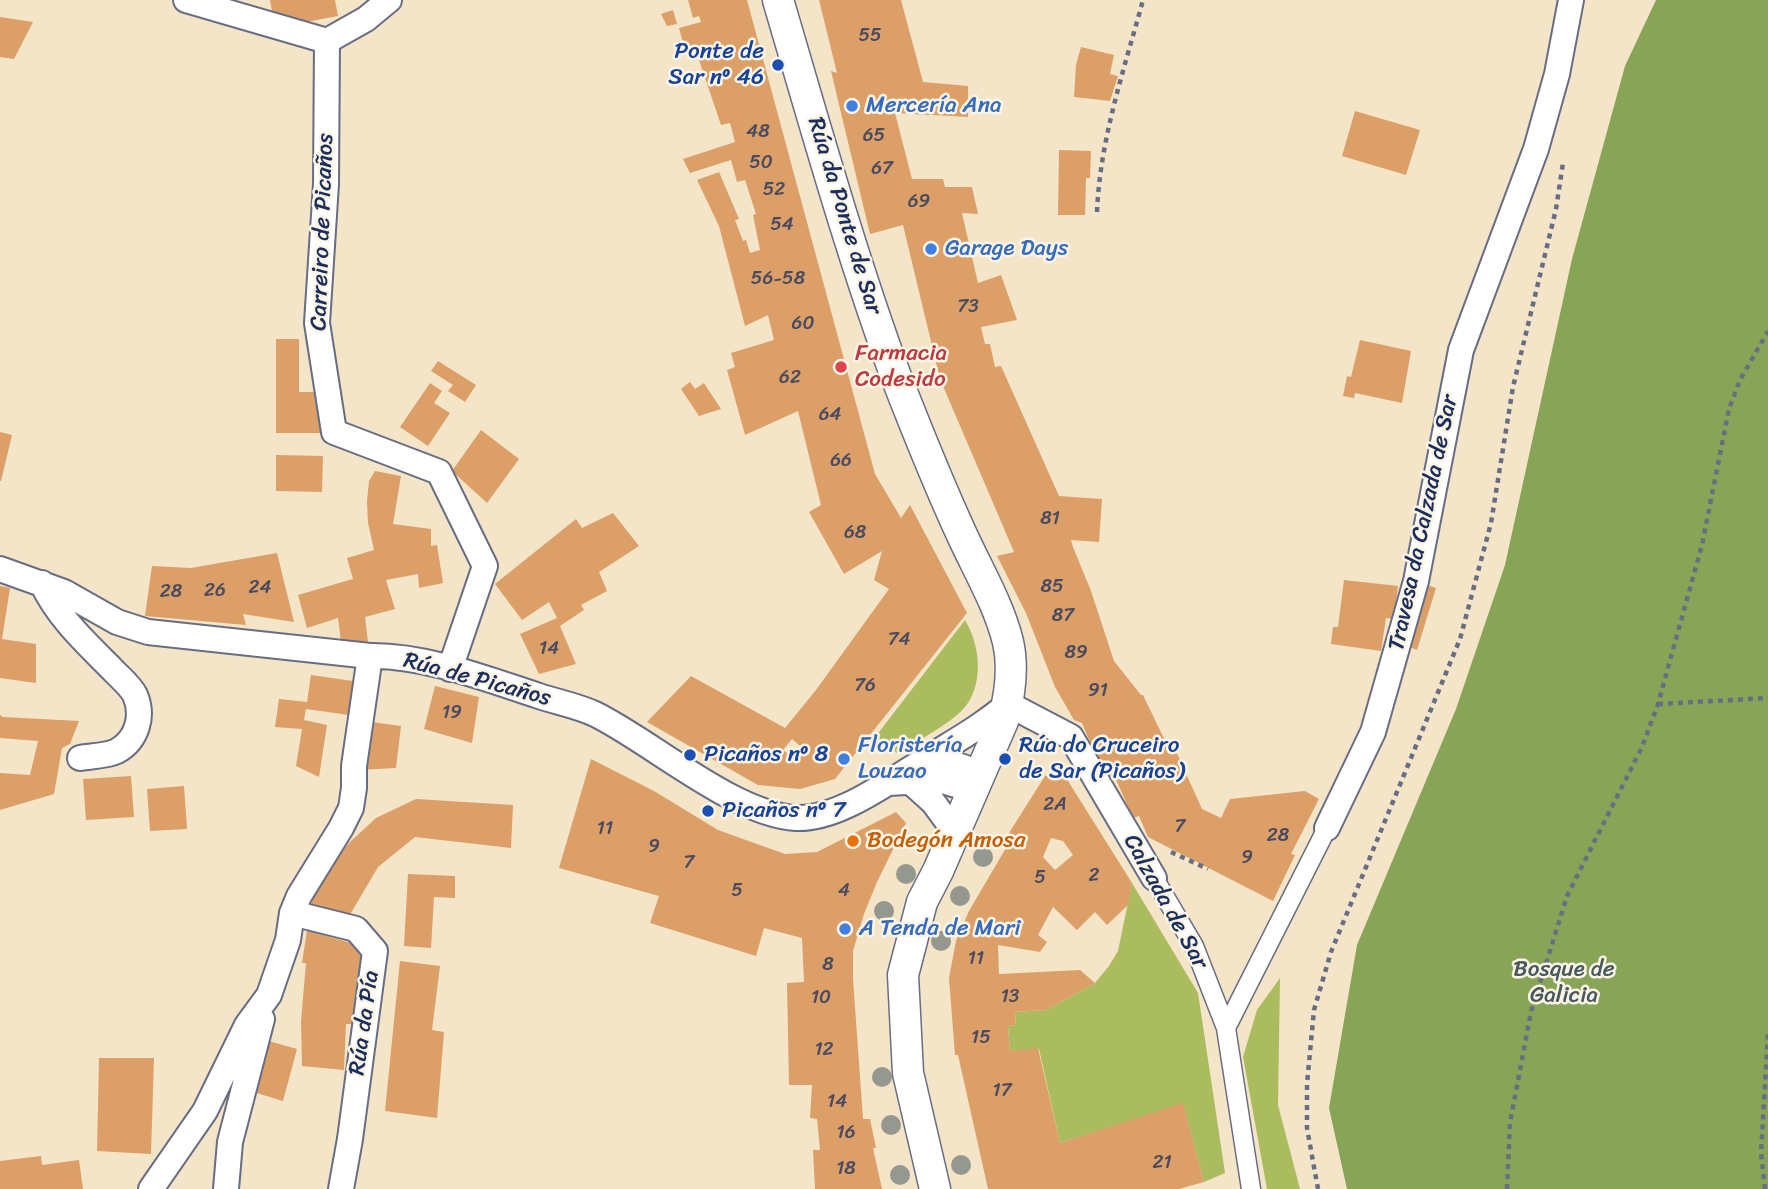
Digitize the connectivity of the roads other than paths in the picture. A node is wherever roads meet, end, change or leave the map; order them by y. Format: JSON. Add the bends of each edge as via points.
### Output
{"nodes":[{"id":1,"x":187,"y":0,"type":"edge"},
{"id":2,"x":389,"y":0,"type":"edge"},
{"id":3,"x":778,"y":0,"type":"edge"},
{"id":4,"x":1572,"y":0,"type":"edge"},
{"id":5,"x":327,"y":41,"type":"junction"},
{"id":6,"x":0,"y":569,"type":"edge"},
{"id":7,"x":42,"y":583,"type":"junction"},
{"id":8,"x":370,"y":656,"type":"junction"},
{"id":9,"x":450,"y":669,"type":"junction"},
{"id":10,"x":1007,"y":704,"type":"junction"},
{"id":11,"x":80,"y":758,"type":"dead end"},
{"id":12,"x":907,"y":776,"type":"junction"},
{"id":13,"x":976,"y":782,"type":"junction"},
{"id":14,"x":1327,"y":828,"type":"joint"},
{"id":15,"x":955,"y":832,"type":"junction"},
{"id":16,"x":1154,"y":878,"type":"joint"},
{"id":17,"x":292,"y":913,"type":"junction"},
{"id":18,"x":269,"y":995,"type":"junction"},
{"id":19,"x":1226,"y":1028,"type":"junction"},
{"id":20,"x":151,"y":1189,"type":"edge"},
{"id":21,"x":226,"y":1189,"type":"edge"},
{"id":22,"x":341,"y":1189,"type":"edge"},
{"id":23,"x":935,"y":1189,"type":"edge"},
{"id":24,"x":1251,"y":1189,"type":"edge"}],
"edges":[{"from":1,"to":5,"type":"street"},
{"from":2,"to":5,"type":"street"},
{"from":3,"to":10,"type":"street","name":"Rúa da Ponte de Sar","via":[[848,236],[895,374],[1008,643],[1012,671]]},
{"from":4,"to":14,"type":"street","name":"Travesa da Calzada de Sar","via":[[1558,74],[1536,149],[1461,350],[1416,581],[1373,732]]},
{"from":5,"to":9,"type":"street","name":"Carreiro de Picaños","via":[[326,184],[317,323],[334,432],[439,472],[485,566]]},
{"from":6,"to":7,"type":"street","name":"Rúa de Picaños"},
{"from":7,"to":8,"type":"street","name":"Rúa de Picaños","via":[[117,622],[148,632]]},
{"from":7,"to":11,"type":"street","via":[[79,635],[134,692],[140,709],[138,727],[127,744],[115,752]]},
{"from":8,"to":9,"type":"street","name":"Rúa de Picaños"},
{"from":8,"to":17,"type":"street","via":[[351,808]]},
{"from":9,"to":12,"type":"street","name":"Rúa de Picaños","via":[[594,713],[731,797],[779,816],[815,817]]},
{"from":10,"to":12,"type":"street","name":"Rúa de Picaños"},
{"from":10,"to":13,"type":"street","name":"Rúa da Ponte de Sar"},
{"from":10,"to":16,"type":"street","name":"Calzada de Sar","via":[[1071,737]]},
{"from":12,"to":13,"type":"street","name":"Rúa de Picaños","via":[[938,760],[952,763]]},
{"from":12,"to":15,"type":"street"},
{"from":13,"to":15,"type":"street","name":"Rúa da Ponte de Sar"},
{"from":14,"to":19,"type":"street","name":"Travesa da Calzada de Sar"},
{"from":15,"to":23,"type":"street","name":"Rúa da Ponte de Sar","via":[[922,902],[903,975],[908,1073]]},
{"from":16,"to":19,"type":"street","name":"Calzada de Sar","via":[[1194,946]]},
{"from":17,"to":18,"type":"street"},
{"from":17,"to":22,"type":"street","name":"Rúa da Pía","via":[[356,929],[375,951]]},
{"from":18,"to":20,"type":"street","via":[[247,1025],[205,1111]]},
{"from":18,"to":21,"type":"street","via":[[230,1143]]},
{"from":19,"to":24,"type":"street","name":"Calzada de Sar"}]}
